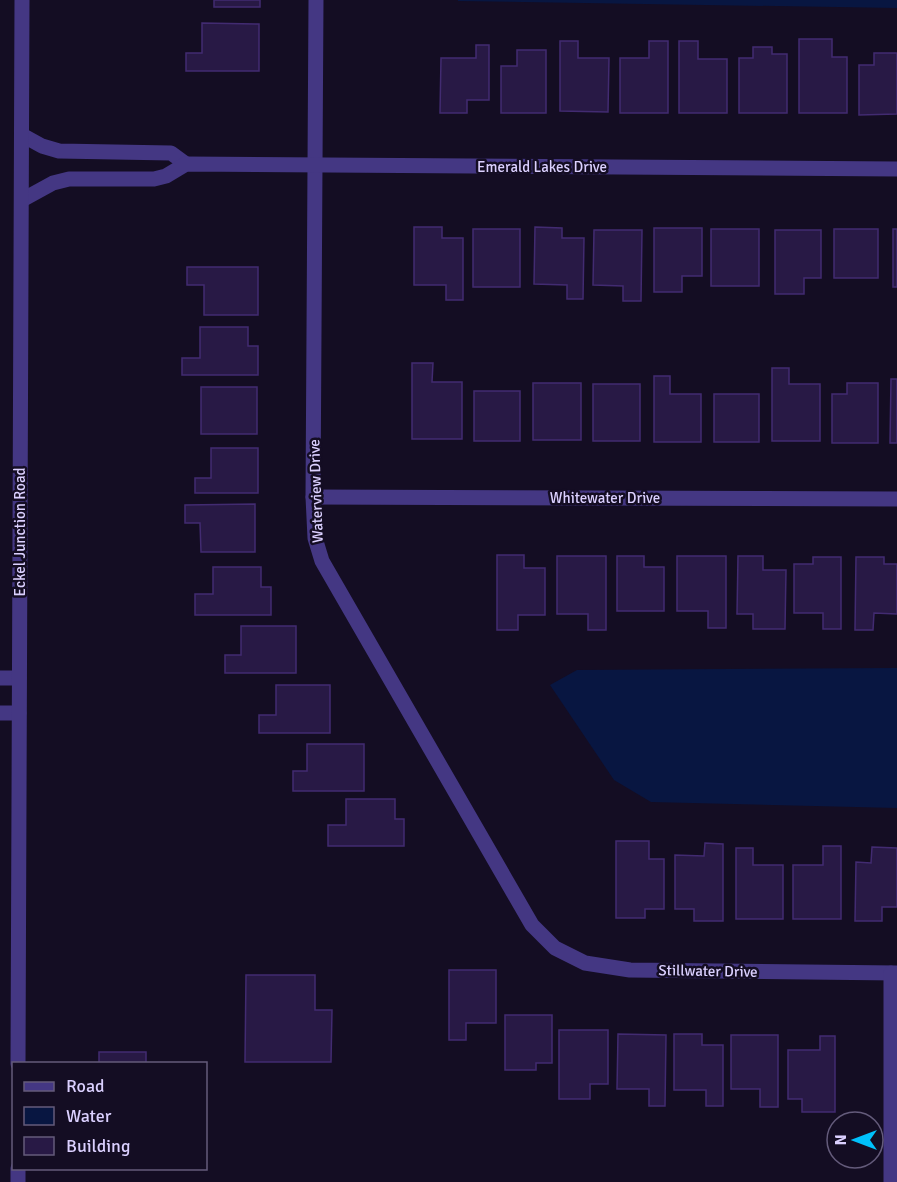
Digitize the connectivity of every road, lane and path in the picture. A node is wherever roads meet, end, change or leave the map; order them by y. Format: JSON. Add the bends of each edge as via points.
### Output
{"nodes":[{"id":1,"x":22,"y":0,"type":"edge"},
{"id":2,"x":316,"y":0,"type":"edge"},
{"id":3,"x":22,"y":135,"type":"junction"},
{"id":4,"x":186,"y":164,"type":"junction"},
{"id":5,"x":315,"y":165,"type":"junction"},
{"id":6,"x":897,"y":169,"type":"edge"},
{"id":7,"x":22,"y":200,"type":"junction"},
{"id":8,"x":313,"y":497,"type":"junction"},
{"id":9,"x":897,"y":499,"type":"edge"},
{"id":10,"x":0,"y":678,"type":"edge"},
{"id":11,"x":19,"y":678,"type":"junction"},
{"id":12,"x":0,"y":713,"type":"edge"},
{"id":13,"x":19,"y":713,"type":"junction"},
{"id":14,"x":532,"y":925,"type":"joint"},
{"id":15,"x":894,"y":973,"type":"edge"},
{"id":16,"x":18,"y":1062,"type":"edge"},
{"id":17,"x":891,"y":1182,"type":"edge"}],
"edges":[{"from":1,"to":3,"type":"street","name":"Eckel Junction Road"},
{"from":2,"to":5,"type":"street","name":"Waterview Drive"},
{"from":3,"to":4,"type":"street","name":"Emerald Lakes Drive","via":[[59,151],[171,153]]},
{"from":3,"to":7,"type":"street","name":"Eckel Junction Road"},
{"from":4,"to":5,"type":"street","name":"Emerald Lakes Drive"},
{"from":4,"to":7,"type":"street","name":"Emerald Lakes Drive","via":[[154,178],[69,178]]},
{"from":5,"to":6,"type":"street","name":"Emerald Lakes Drive"},
{"from":5,"to":8,"type":"street","name":"Waterview Drive"},
{"from":7,"to":11,"type":"street","name":"Eckel Junction Road"},
{"from":8,"to":9,"type":"street","name":"Whitewater Drive"},
{"from":8,"to":14,"type":"street","name":"Waterview Drive","via":[[315,538],[322,561]]},
{"from":10,"to":11,"type":"street"},
{"from":11,"to":13,"type":"street","name":"Eckel Junction Road"},
{"from":12,"to":13,"type":"street"},
{"from":13,"to":16,"type":"street","name":"Eckel Junction Road"},
{"from":14,"to":15,"type":"street","name":"Stillwater Drive","via":[[555,948],[585,963],[630,970]]},
{"from":15,"to":17,"type":"street"}]}
